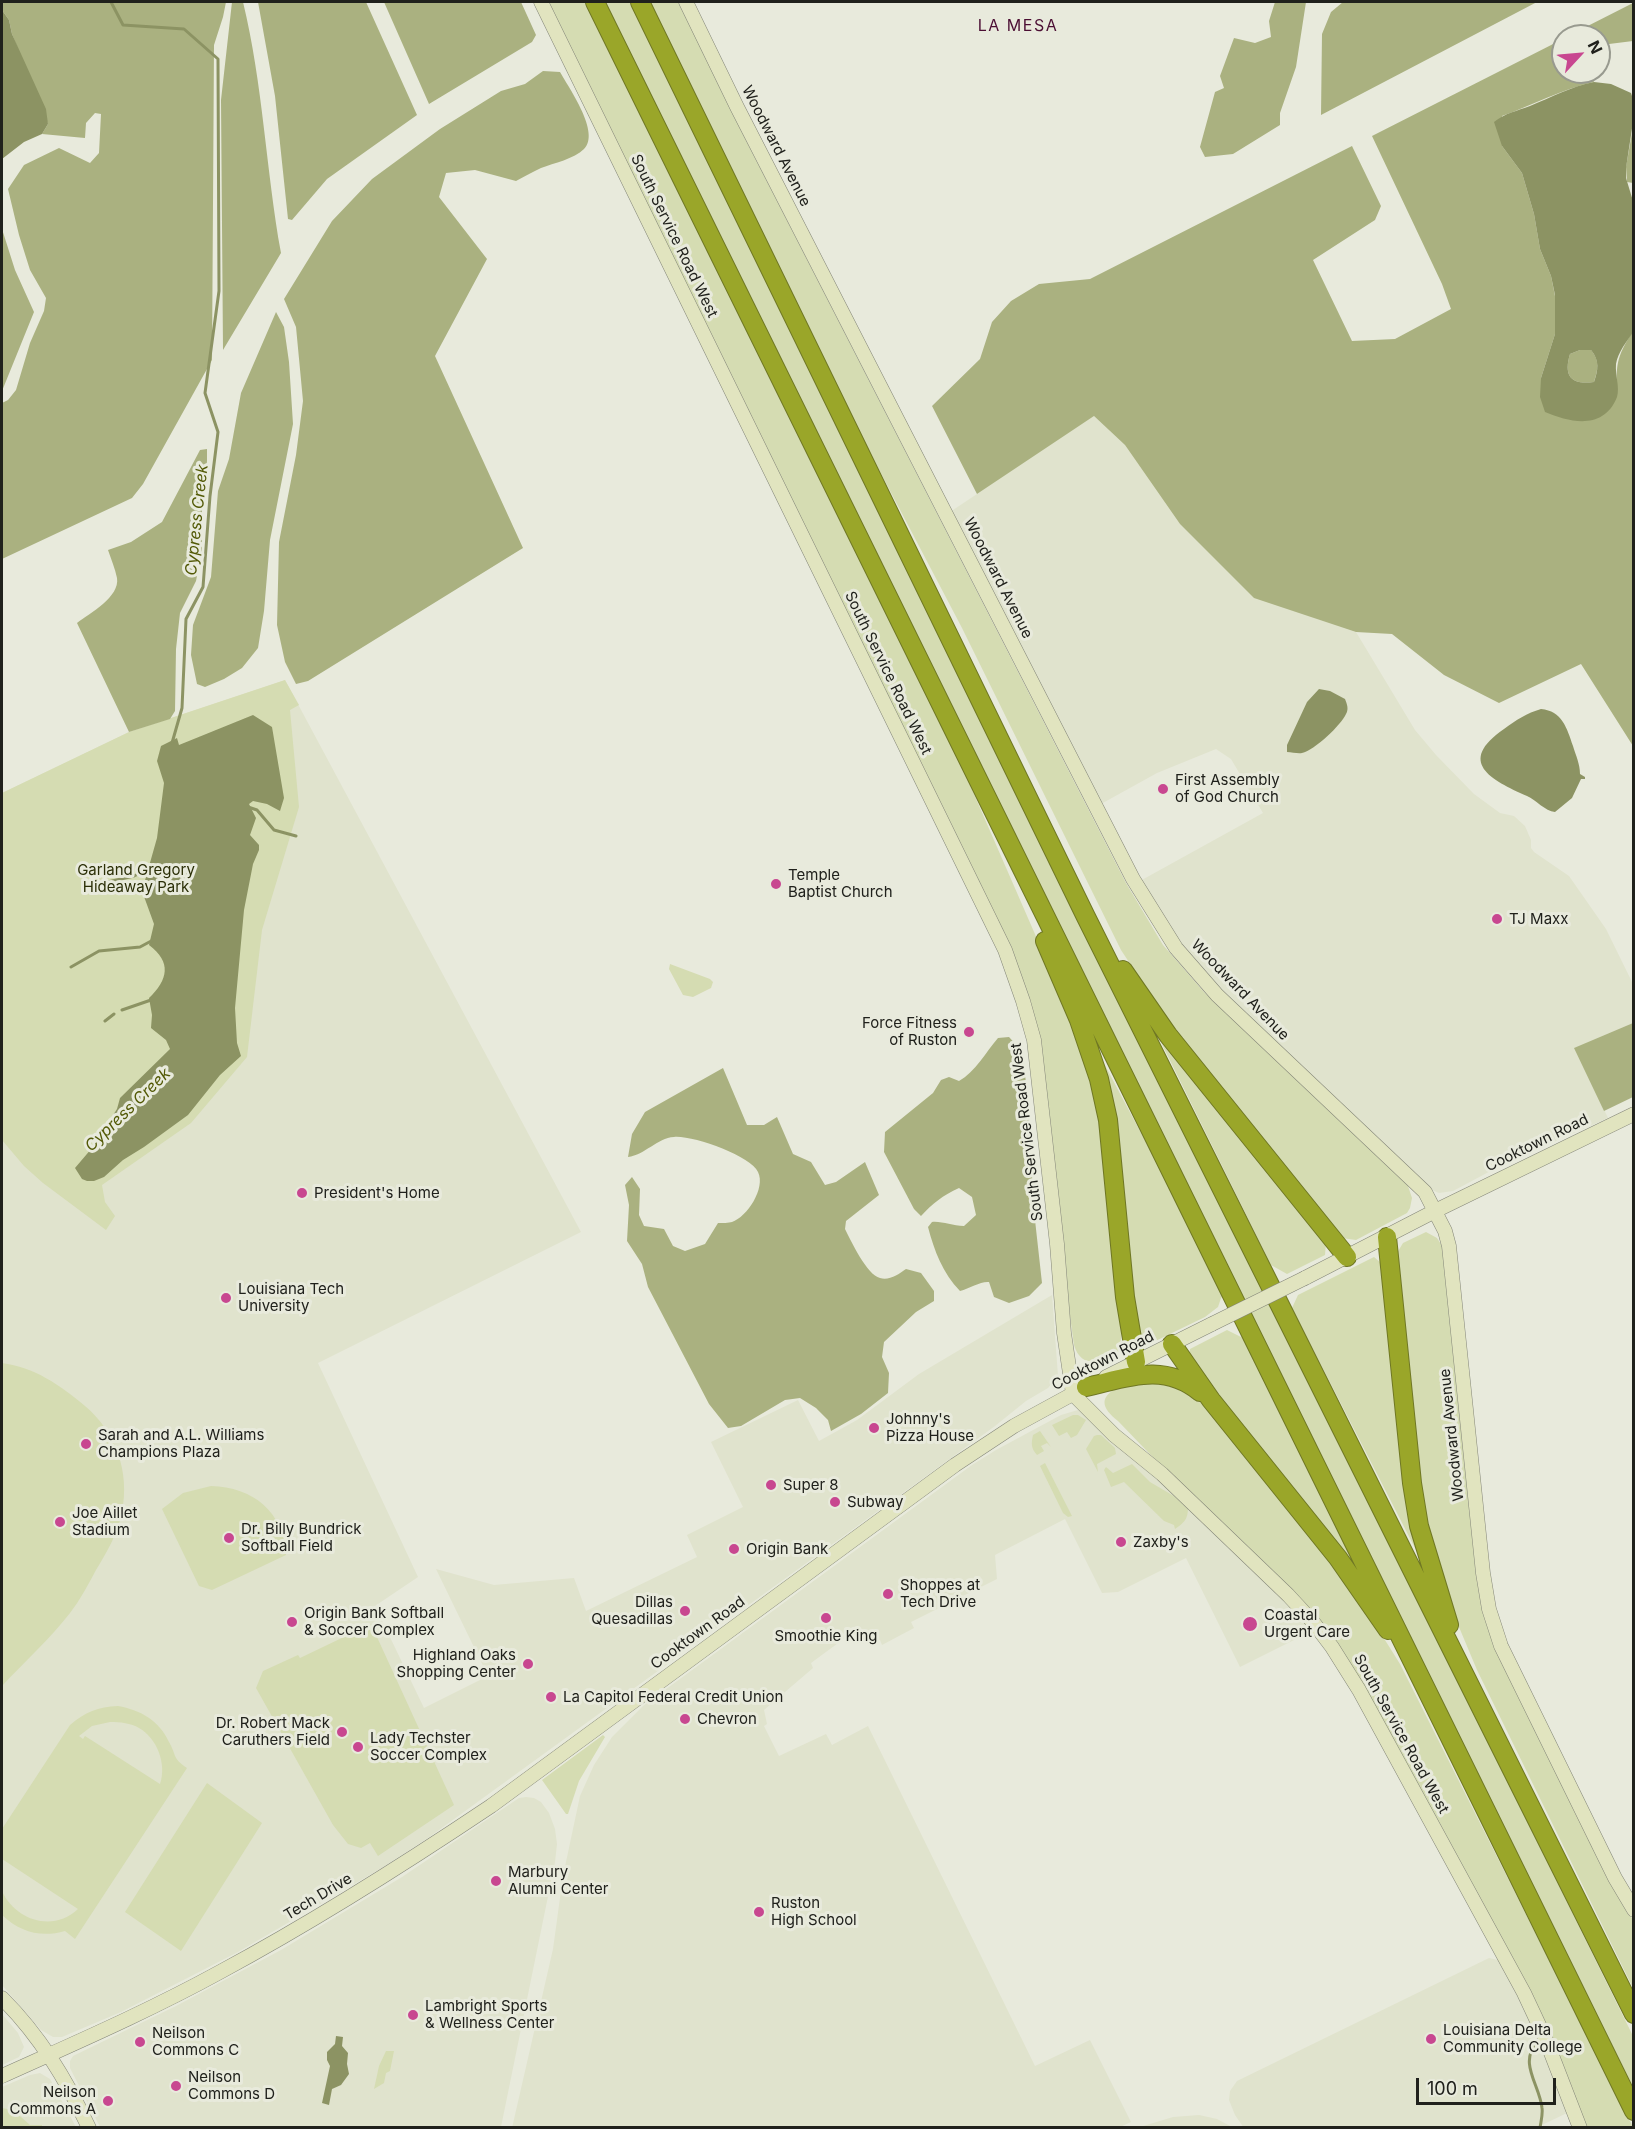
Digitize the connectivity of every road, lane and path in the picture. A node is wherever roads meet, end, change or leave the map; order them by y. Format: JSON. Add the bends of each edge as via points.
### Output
{"nodes":[{"id":1,"x":541,"y":2,"type":"edge"},
{"id":2,"x":595,"y":2,"type":"edge"},
{"id":3,"x":640,"y":2,"type":"edge"},
{"id":4,"x":686,"y":2,"type":"edge"},
{"id":5,"x":1019,"y":862,"type":"junction"},
{"id":6,"x":1086,"y":917,"type":"junction"},
{"id":7,"x":1634,"y":1114,"type":"edge"},
{"id":8,"x":1435,"y":1211,"type":"junction"},
{"id":9,"x":1387,"y":1237,"type":"junction"},
{"id":10,"x":1347,"y":1257,"type":"junction"},
{"id":11,"x":1172,"y":1344,"type":"junction"},
{"id":12,"x":1136,"y":1362,"type":"junction"},
{"id":13,"x":1079,"y":1391,"type":"junction"},
{"id":14,"x":1211,"y":1400,"type":"junction"},
{"id":15,"x":1434,"y":1704,"type":"junction"},
{"id":16,"x":628,"y":1705,"type":"joint"},
{"id":17,"x":1487,"y":1721,"type":"junction"},
{"id":18,"x":1634,"y":1910,"type":"edge"},
{"id":19,"x":2,"y":1998,"type":"edge"},
{"id":20,"x":1634,"y":2014,"type":"edge"},
{"id":21,"x":50,"y":2054,"type":"junction"},
{"id":22,"x":2,"y":2076,"type":"edge"},
{"id":23,"x":1634,"y":2111,"type":"edge"},
{"id":24,"x":89,"y":2127,"type":"edge"},
{"id":25,"x":1580,"y":2127,"type":"edge"}],
"edges":[{"from":1,"to":13,"type":"main road","name":"South Service Road West","via":[[1005,950],[1034,1040],[1064,1333]]},
{"from":2,"to":5,"type":"highway"},
{"from":3,"to":6,"type":"highway"},
{"from":4,"to":8,"type":"main road","name":"Woodward Avenue","via":[[1160,926],[1217,995],[1419,1186]]},
{"from":5,"to":12,"type":"highway","via":[[1099,1079],[1108,1120],[1125,1297]]},
{"from":5,"to":15,"type":"highway"},
{"from":6,"to":10,"type":"highway","via":[[1168,1035]]},
{"from":6,"to":17,"type":"highway"},
{"from":7,"to":8,"type":"main road","name":"Cooktown Road"},
{"from":8,"to":9,"type":"main road","name":"Cooktown Road"},
{"from":8,"to":18,"type":"main road","name":"Woodward Avenue","via":[[1449,1246],[1489,1609],[1506,1656]]},
{"from":9,"to":10,"type":"main road","name":"Cooktown Road"},
{"from":9,"to":17,"type":"highway","via":[[1419,1526],[1450,1628]]},
{"from":10,"to":11,"type":"main road","name":"Cooktown Road","bridge":true},
{"from":11,"to":12,"type":"main road","name":"Cooktown Road"},
{"from":11,"to":14,"type":"highway"},
{"from":12,"to":13,"type":"main road","name":"Cooktown Road"},
{"from":13,"to":14,"type":"highway","via":[[1144,1374],[1163,1374],[1190,1384]]},
{"from":13,"to":16,"type":"main road","name":"Cooktown Road","via":[[1014,1426],[955,1465]]},
{"from":13,"to":25,"type":"main road","name":"South Service Road West","via":[[1114,1435],[1162,1474],[1288,1595],[1332,1647],[1524,1993]]},
{"from":14,"to":15,"type":"highway","via":[[1338,1558]]},
{"from":15,"to":23,"type":"highway"},
{"from":16,"to":21,"type":"main road","name":"Tech Drive","via":[[491,1806],[322,1915],[177,1995]]},
{"from":17,"to":20,"type":"highway"},
{"from":19,"to":21,"type":"main road"},
{"from":21,"to":22,"type":"main road","name":"Tech Drive"},
{"from":21,"to":24,"type":"main road"}]}
